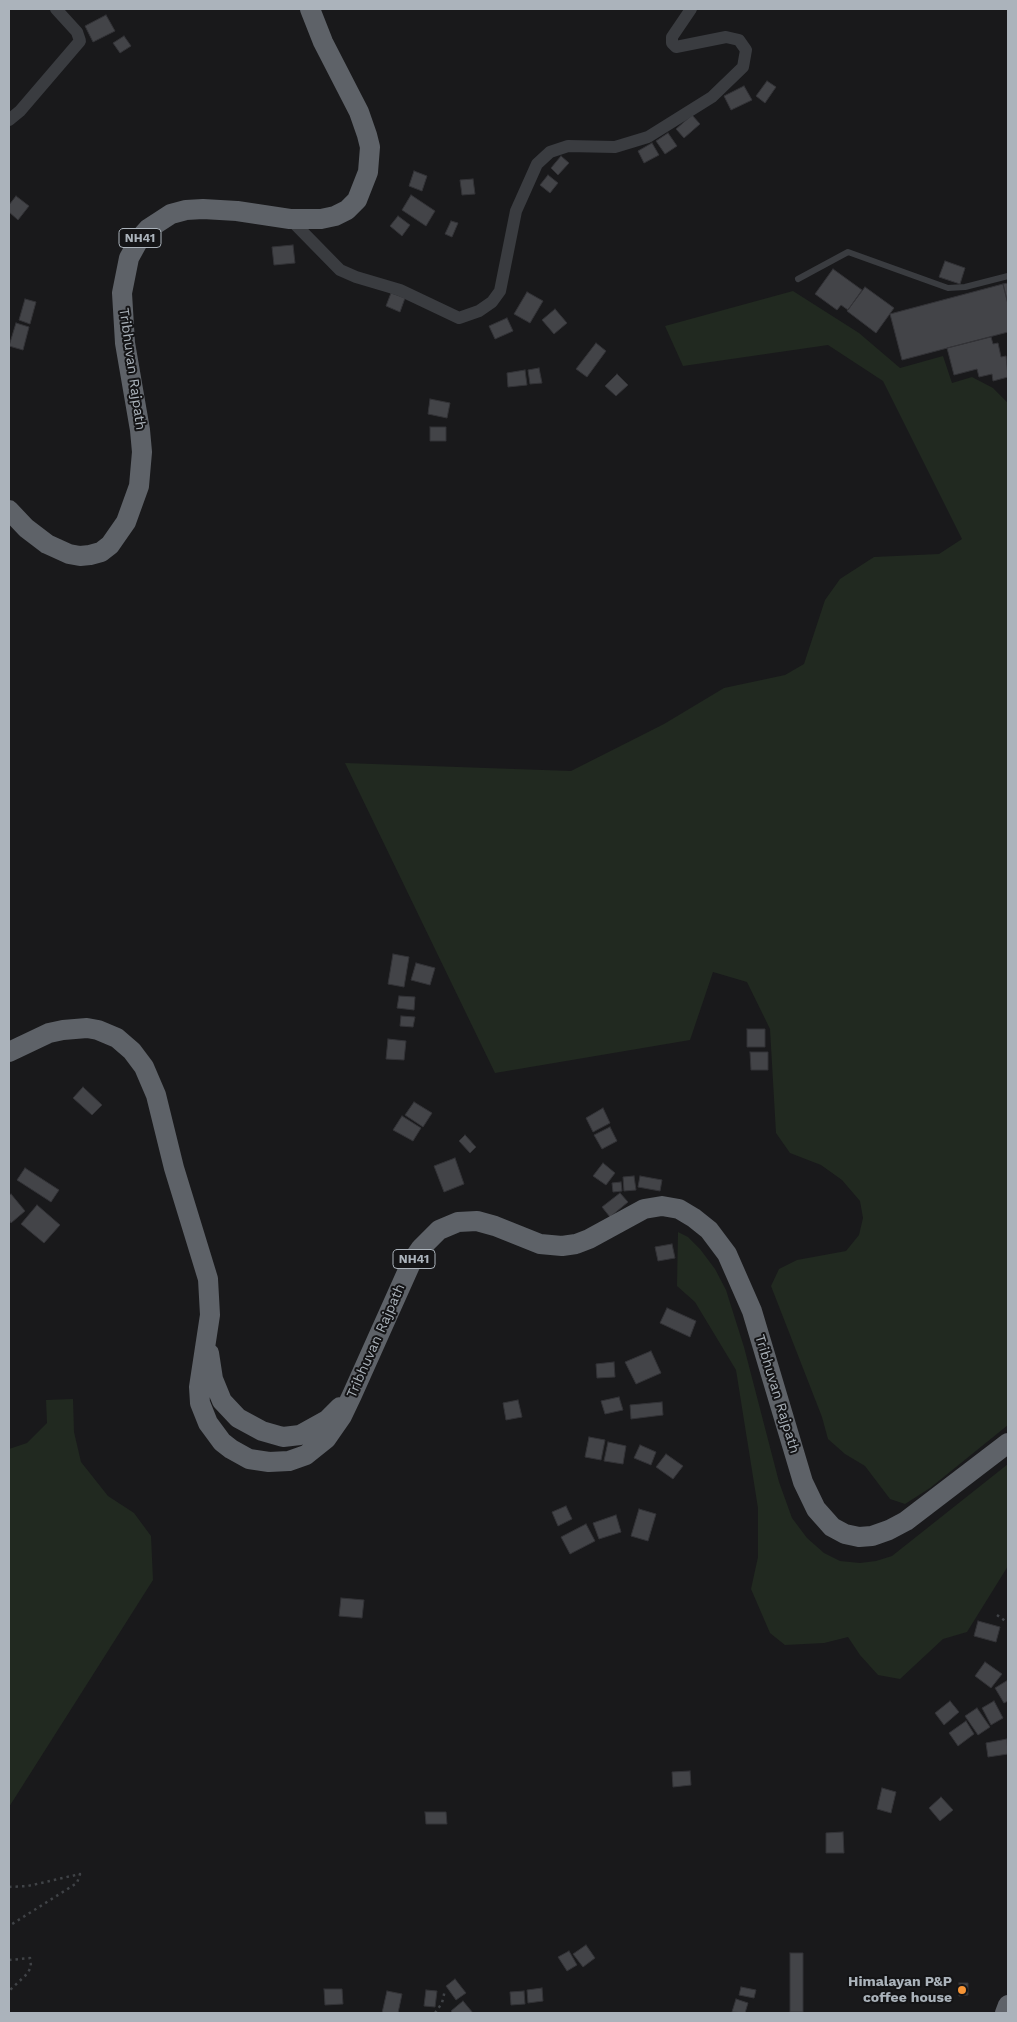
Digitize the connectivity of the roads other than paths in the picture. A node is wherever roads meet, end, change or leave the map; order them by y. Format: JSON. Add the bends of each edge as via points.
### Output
{"nodes":[{"id":1,"x":56,"y":9,"type":"edge"},
{"id":2,"x":310,"y":9,"type":"edge"},
{"id":3,"x":691,"y":9,"type":"edge"},
{"id":4,"x":9,"y":120,"type":"edge"},
{"id":5,"x":290,"y":219,"type":"junction"},
{"id":6,"x":1008,"y":276,"type":"edge"},
{"id":7,"x":798,"y":279,"type":"dead end"},
{"id":8,"x":9,"y":510,"type":"edge"},
{"id":9,"x":9,"y":1052,"type":"edge"},
{"id":10,"x":207,"y":1338,"type":"junction"},
{"id":11,"x":352,"y":1395,"type":"junction"},
{"id":12,"x":1008,"y":1443,"type":"edge"},
{"id":13,"x":1008,"y":2005,"type":"edge"},
{"id":14,"x":1005,"y":2013,"type":"edge"}],
"edges":[{"from":1,"to":4,"type":"street","via":[[77,32],[80,41]]},
{"from":2,"to":5,"type":"highway","name":"Tribhuvan Rajpath","number":"NH41","via":[[364,124],[370,159],[364,185],[357,200],[347,210],[321,220]]},
{"from":3,"to":5,"type":"street","via":[[672,43],[676,47],[726,37],[739,40],[746,50],[743,67],[712,98],[648,137],[615,147],[568,146],[550,152],[538,164],[516,211],[500,291],[479,311],[459,318],[400,290],[340,270]]},
{"from":5,"to":8,"type":"highway","name":"Tribhuvan Rajpath","number":"NH41","via":[[220,209],[186,210],[158,222],[134,247],[124,280],[123,318],[142,464],[132,510],[110,545],[90,555],[69,554],[36,536]]},
{"from":6,"to":7,"type":"lane","via":[[948,288],[848,252]]},
{"from":9,"to":10,"type":"highway","name":"Tribhuvan Rajpath","number":"NH41","via":[[49,1034],[87,1028],[117,1038],[139,1059],[153,1086],[208,1279],[211,1304]]},
{"from":10,"to":11,"type":"highway","via":[[213,1379],[222,1400],[238,1418],[262,1431],[282,1437],[300,1435],[327,1420]]},
{"from":10,"to":11,"type":"highway","name":"Tribhuvan Rajpath","number":"NH41","via":[[198,1387],[202,1411],[222,1442],[250,1459],[279,1462],[314,1450],[331,1432]]},
{"from":11,"to":12,"type":"highway","name":"Tribhuvan Rajpath","number":"NH41","via":[[412,1261],[439,1230],[458,1222],[477,1221],[540,1244],[562,1246],[590,1239],[644,1209],[662,1206],[679,1209],[694,1218],[709,1230],[727,1254],[752,1311],[803,1482],[821,1516],[832,1527],[859,1537],[889,1530],[906,1521]]},
{"from":13,"to":14,"type":"highway"}]}
